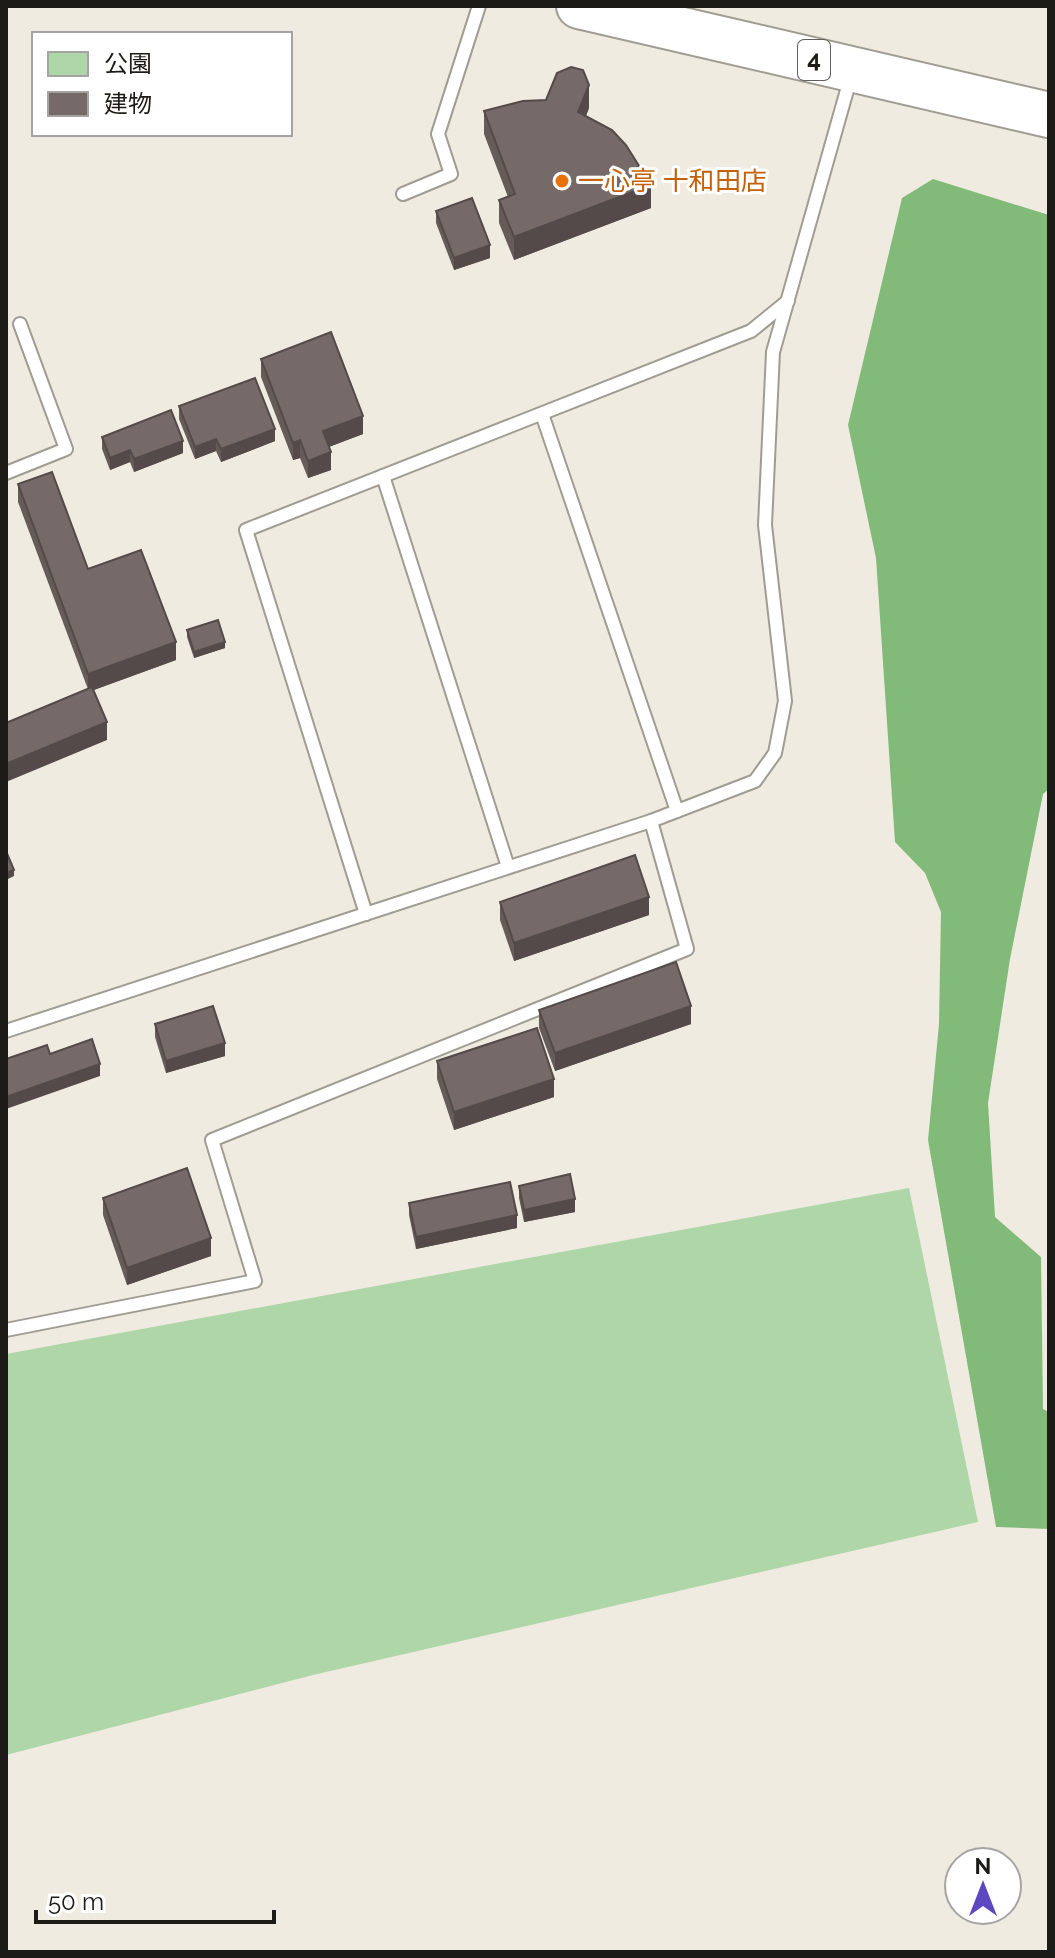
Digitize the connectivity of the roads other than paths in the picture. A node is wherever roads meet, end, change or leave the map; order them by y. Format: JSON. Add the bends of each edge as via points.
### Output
{"nodes":[{"id":1,"x":479,"y":6,"type":"edge"},
{"id":2,"x":579,"y":6,"type":"edge"},
{"id":3,"x":853,"y":69,"type":"junction"},
{"id":4,"x":1049,"y":115,"type":"edge"},
{"id":5,"x":403,"y":194,"type":"dead end"},
{"id":6,"x":788,"y":301,"type":"junction"},
{"id":7,"x":20,"y":324,"type":"dead end"},
{"id":8,"x":542,"y":414,"type":"junction"},
{"id":9,"x":6,"y":473,"type":"edge"},
{"id":10,"x":383,"y":476,"type":"junction"},
{"id":11,"x":677,"y":811,"type":"junction"},
{"id":12,"x":651,"y":821,"type":"junction"},
{"id":13,"x":508,"y":867,"type":"junction"},
{"id":14,"x":366,"y":914,"type":"junction"},
{"id":15,"x":6,"y":1031,"type":"edge"},
{"id":16,"x":6,"y":1330,"type":"edge"}],
"edges":[{"from":1,"to":5,"type":"lane","via":[[438,134],[451,174]]},
{"from":2,"to":3,"type":"highway","number":"4"},
{"from":3,"to":4,"type":"highway","number":"4"},
{"from":3,"to":6,"type":"lane"},
{"from":6,"to":8,"type":"lane","via":[[751,331]]},
{"from":6,"to":11,"type":"lane","via":[[773,352],[766,448],[765,525],[785,701],[775,753],[755,781]]},
{"from":7,"to":9,"type":"lane","via":[[66,449]]},
{"from":8,"to":10,"type":"lane"},
{"from":8,"to":11,"type":"lane"},
{"from":10,"to":13,"type":"lane"},
{"from":10,"to":14,"type":"lane","via":[[246,530]]},
{"from":11,"to":12,"type":"lane"},
{"from":12,"to":13,"type":"lane"},
{"from":12,"to":16,"type":"lane","via":[[687,949],[212,1140],[255,1281]]},
{"from":13,"to":14,"type":"lane"},
{"from":14,"to":15,"type":"lane"}]}
